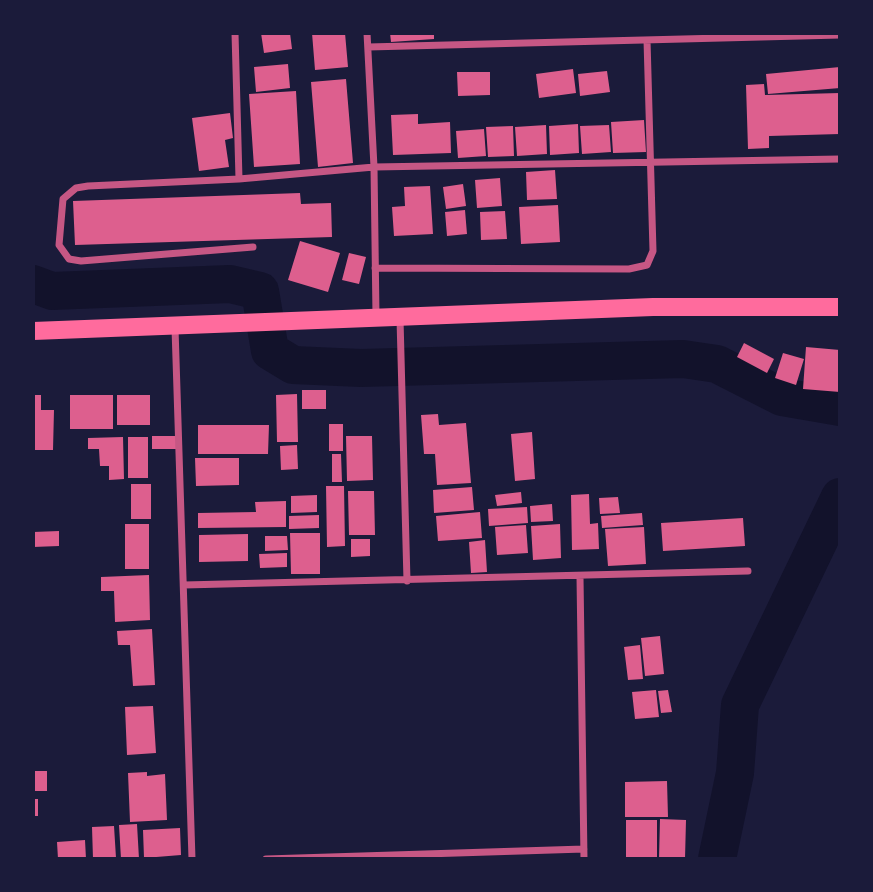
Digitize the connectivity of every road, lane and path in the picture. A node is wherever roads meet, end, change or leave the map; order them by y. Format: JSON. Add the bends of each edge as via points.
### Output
{"nodes":[{"id":1,"x":235,"y":33,"type":"edge"},
{"id":2,"x":367,"y":33,"type":"edge"},
{"id":3,"x":840,"y":35,"type":"edge"},
{"id":4,"x":647,"y":40,"type":"junction"},
{"id":5,"x":368,"y":47,"type":"junction"},
{"id":6,"x":840,"y":159,"type":"edge"},
{"id":7,"x":650,"y":163,"type":"junction"},
{"id":8,"x":374,"y":167,"type":"junction"},
{"id":9,"x":239,"y":179,"type":"junction"},
{"id":10,"x":253,"y":247,"type":"dead end"},
{"id":11,"x":375,"y":268,"type":"junction"},
{"id":12,"x":840,"y":307,"type":"edge"},
{"id":13,"x":376,"y":317,"type":"junction"},
{"id":14,"x":400,"y":317,"type":"junction"},
{"id":15,"x":175,"y":323,"type":"junction"},
{"id":16,"x":33,"y":331,"type":"edge"},
{"id":17,"x":748,"y":571,"type":"dead end"},
{"id":18,"x":580,"y":577,"type":"junction"},
{"id":19,"x":407,"y":581,"type":"junction"},
{"id":20,"x":184,"y":585,"type":"junction"},
{"id":21,"x":584,"y":849,"type":"junction"},
{"id":22,"x":315,"y":858,"type":"edge"},
{"id":23,"x":192,"y":859,"type":"edge"},
{"id":24,"x":266,"y":859,"type":"edge"},
{"id":25,"x":584,"y":859,"type":"edge"}],
"edges":[{"from":1,"to":9,"type":"street"},
{"from":2,"to":5,"type":"street"},
{"from":3,"to":4,"type":"street"},
{"from":4,"to":5,"type":"street"},
{"from":4,"to":7,"type":"street"},
{"from":5,"to":8,"type":"street"},
{"from":6,"to":7,"type":"street"},
{"from":7,"to":8,"type":"street"},
{"from":7,"to":11,"type":"street","via":[[653,251],[647,265],[629,269]]},
{"from":8,"to":9,"type":"street"},
{"from":8,"to":11,"type":"street"},
{"from":9,"to":10,"type":"street","via":[[76,188],[63,200],[60,245],[64,254],[81,261]]},
{"from":11,"to":13,"type":"street"},
{"from":12,"to":14,"type":"main road","via":[[653,307]]},
{"from":13,"to":14,"type":"main road"},
{"from":13,"to":15,"type":"main road"},
{"from":14,"to":19,"type":"street"},
{"from":15,"to":16,"type":"main road"},
{"from":15,"to":20,"type":"street"},
{"from":17,"to":18,"type":"street"},
{"from":18,"to":19,"type":"street"},
{"from":18,"to":21,"type":"street"},
{"from":19,"to":20,"type":"street"},
{"from":20,"to":23,"type":"street"},
{"from":21,"to":22,"type":"street"},
{"from":21,"to":25,"type":"street"},
{"from":22,"to":24,"type":"street"}]}
